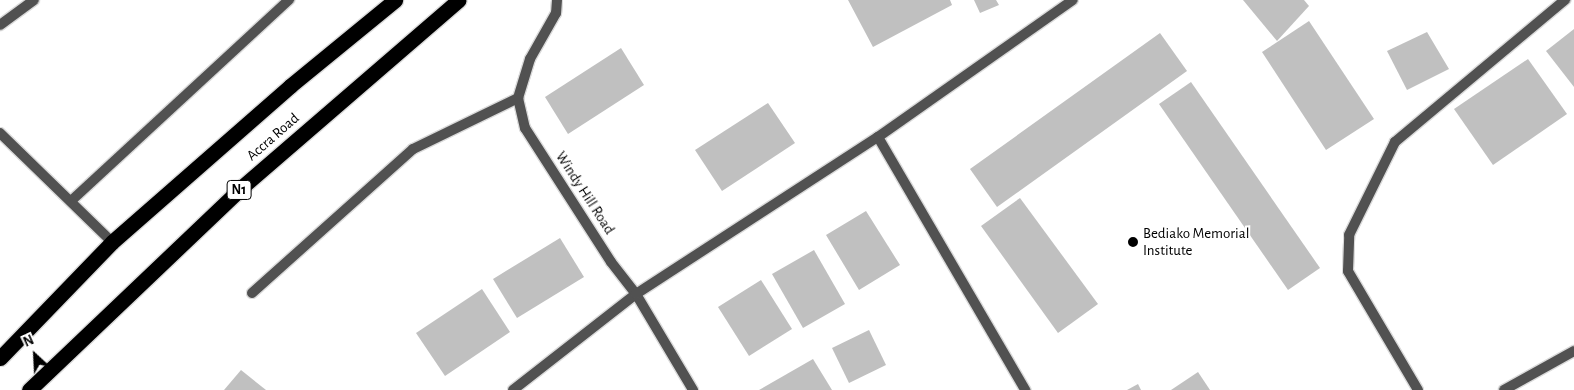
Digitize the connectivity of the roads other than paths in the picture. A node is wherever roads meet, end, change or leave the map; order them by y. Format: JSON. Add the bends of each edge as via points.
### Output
{"nodes":[{"id":1,"x":34,"y":0,"type":"edge"},
{"id":2,"x":289,"y":0,"type":"edge"},
{"id":3,"x":395,"y":0,"type":"edge"},
{"id":4,"x":459,"y":0,"type":"edge"},
{"id":5,"x":557,"y":0,"type":"edge"},
{"id":6,"x":1073,"y":0,"type":"edge"},
{"id":7,"x":1565,"y":0,"type":"edge"},
{"id":8,"x":0,"y":24,"type":"edge"},
{"id":9,"x":518,"y":98,"type":"junction"},
{"id":10,"x":0,"y":132,"type":"edge"},
{"id":11,"x":878,"y":137,"type":"junction"},
{"id":12,"x":71,"y":201,"type":"junction"},
{"id":13,"x":112,"y":242,"type":"junction"},
{"id":14,"x":252,"y":293,"type":"dead end"},
{"id":15,"x":636,"y":294,"type":"junction"},
{"id":16,"x":1574,"y":351,"type":"edge"},
{"id":17,"x":0,"y":358,"type":"edge"},
{"id":18,"x":29,"y":390,"type":"edge"},
{"id":19,"x":513,"y":390,"type":"edge"},
{"id":20,"x":692,"y":390,"type":"edge"},
{"id":21,"x":1025,"y":390,"type":"edge"},
{"id":22,"x":1418,"y":390,"type":"edge"},
{"id":23,"x":1504,"y":390,"type":"edge"}],
"edges":[{"from":1,"to":8,"type":"street"},
{"from":2,"to":12,"type":"street"},
{"from":3,"to":13,"type":"highway","name":"Accra Road","via":[[290,86]]},
{"from":4,"to":18,"type":"highway","name":"Accra Road","number":"N1","via":[[242,187]]},
{"from":5,"to":9,"type":"street","via":[[556,13],[530,59]]},
{"from":6,"to":11,"type":"street"},
{"from":7,"to":22,"type":"street","via":[[1394,142],[1349,236],[1348,272]]},
{"from":9,"to":14,"type":"street","via":[[413,149]]},
{"from":9,"to":15,"type":"street","name":"Windy Hill Road","via":[[525,128],[611,262]]},
{"from":10,"to":12,"type":"street"},
{"from":11,"to":15,"type":"street"},
{"from":11,"to":21,"type":"street"},
{"from":12,"to":13,"type":"street"},
{"from":13,"to":17,"type":"highway","name":"Accra Road"},
{"from":15,"to":19,"type":"street"},
{"from":15,"to":20,"type":"street","name":"Windy Hill Road"},
{"from":16,"to":23,"type":"street"}]}
